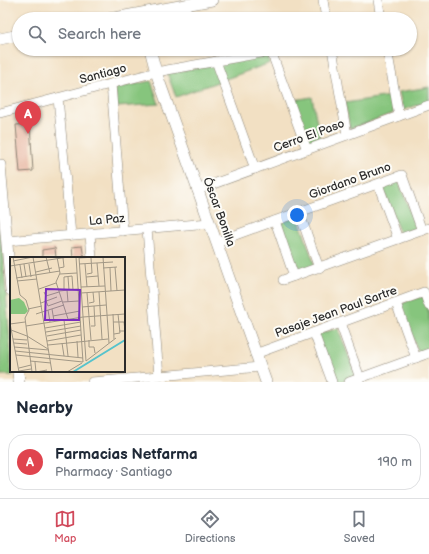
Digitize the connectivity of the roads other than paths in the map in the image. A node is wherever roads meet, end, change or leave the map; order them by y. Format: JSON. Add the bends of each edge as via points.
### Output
{"nodes":[{"id":1,"x":212,"y":0,"type":"edge"},
{"id":2,"x":323,"y":0,"type":"edge"},
{"id":3,"x":378,"y":0,"type":"edge"},
{"id":4,"x":198,"y":1,"type":"edge"},
{"id":5,"x":158,"y":12,"type":"edge"},
{"id":6,"x":325,"y":12,"type":"edge"},
{"id":7,"x":380,"y":12,"type":"edge"},
{"id":8,"x":12,"y":36,"type":"edge"},
{"id":9,"x":0,"y":39,"type":"edge"},
{"id":10,"x":152,"y":56,"type":"edge"},
{"id":11,"x":247,"y":56,"type":"edge"},
{"id":12,"x":272,"y":56,"type":"edge"},
{"id":13,"x":333,"y":56,"type":"edge"},
{"id":14,"x":388,"y":56,"type":"edge"},
{"id":15,"x":216,"y":61,"type":"junction"},
{"id":16,"x":156,"y":72,"type":"junction"},
{"id":17,"x":111,"y":84,"type":"junction"},
{"id":18,"x":58,"y":98,"type":"junction"},
{"id":19,"x":429,"y":105,"type":"edge"},
{"id":20,"x":0,"y":113,"type":"edge"},
{"id":21,"x":399,"y":116,"type":"junction"},
{"id":22,"x":347,"y":135,"type":"junction"},
{"id":23,"x":307,"y":150,"type":"junction"},
{"id":24,"x":0,"y":165,"type":"edge"},
{"id":25,"x":255,"y":168,"type":"junction"},
{"id":26,"x":378,"y":184,"type":"junction"},
{"id":27,"x":197,"y":190,"type":"junction"},
{"id":28,"x":299,"y":212,"type":"junction"},
{"id":29,"x":275,"y":221,"type":"junction"},
{"id":30,"x":209,"y":223,"type":"junction"},
{"id":31,"x":147,"y":229,"type":"junction"},
{"id":32,"x":425,"y":230,"type":"edge"},
{"id":33,"x":123,"y":231,"type":"junction"},
{"id":34,"x":90,"y":234,"type":"junction"},
{"id":35,"x":71,"y":235,"type":"junction"},
{"id":36,"x":398,"y":239,"type":"junction"},
{"id":37,"x":7,"y":241,"type":"junction"},
{"id":38,"x":216,"y":242,"type":"junction"},
{"id":39,"x":92,"y":257,"type":"edge"},
{"id":40,"x":319,"y":268,"type":"junction"},
{"id":41,"x":294,"y":276,"type":"junction"},
{"id":42,"x":10,"y":278,"type":"edge"},
{"id":43,"x":283,"y":280,"type":"dead end"},
{"id":44,"x":396,"y":302,"type":"junction"},
{"id":45,"x":429,"y":306,"type":"edge"},
{"id":46,"x":340,"y":323,"type":"junction"},
{"id":47,"x":314,"y":333,"type":"junction"},
{"id":48,"x":429,"y":353,"type":"edge"},
{"id":49,"x":256,"y":354,"type":"junction"},
{"id":50,"x":416,"y":358,"type":"junction"},
{"id":51,"x":260,"y":367,"type":"junction"},
{"id":52,"x":18,"y":372,"type":"edge"},
{"id":53,"x":159,"y":376,"type":"junction"},
{"id":54,"x":197,"y":377,"type":"edge"},
{"id":55,"x":360,"y":378,"type":"junction"},
{"id":56,"x":142,"y":380,"type":"edge"},
{"id":57,"x":102,"y":381,"type":"edge"},
{"id":58,"x":19,"y":382,"type":"edge"},
{"id":59,"x":92,"y":382,"type":"edge"},
{"id":60,"x":266,"y":382,"type":"edge"},
{"id":61,"x":332,"y":382,"type":"edge"},
{"id":62,"x":349,"y":382,"type":"edge"}],
"edges":[{"from":1,"to":4,"type":"street"},
{"from":2,"to":6,"type":"street"},
{"from":3,"to":7,"type":"street"},
{"from":4,"to":5,"type":"street"},
{"from":8,"to":9,"type":"street"},
{"from":10,"to":16,"type":"street","name":"Óscar Bonilla"},
{"from":11,"to":15,"type":"street","name":"Santiago"},
{"from":12,"to":23,"type":"street"},
{"from":13,"to":22,"type":"street"},
{"from":14,"to":21,"type":"street"},
{"from":15,"to":16,"type":"street","name":"Santiago"},
{"from":15,"to":25,"type":"street"},
{"from":16,"to":17,"type":"street","name":"Santiago"},
{"from":16,"to":27,"type":"street","name":"Óscar Bonilla"},
{"from":17,"to":18,"type":"street","name":"Santiago"},
{"from":17,"to":33,"type":"street"},
{"from":18,"to":20,"type":"street","name":"Santiago"},
{"from":18,"to":35,"type":"street"},
{"from":19,"to":21,"type":"street","name":"Cerro El Paso"},
{"from":21,"to":22,"type":"street","name":"Cerro El Paso"},
{"from":22,"to":23,"type":"street","name":"Cerro El Paso"},
{"from":23,"to":25,"type":"street","name":"Cerro El Paso"},
{"from":24,"to":37,"type":"street"},
{"from":25,"to":27,"type":"street","name":"Cerro El Paso"},
{"from":26,"to":28,"type":"street","name":"Giordano Bruno"},
{"from":26,"to":32,"type":"street","name":"Giordano Bruno","via":[[402,175]]},
{"from":26,"to":36,"type":"street"},
{"from":27,"to":30,"type":"street","name":"Óscar Bonilla"},
{"from":28,"to":29,"type":"street","name":"Giordano Bruno"},
{"from":28,"to":40,"type":"street"},
{"from":29,"to":38,"type":"street","name":"Giordano Bruno"},
{"from":29,"to":41,"type":"street"},
{"from":30,"to":31,"type":"street","name":"La Paz"},
{"from":30,"to":38,"type":"street","name":"Óscar Bonilla"},
{"from":31,"to":33,"type":"street","name":"La Paz"},
{"from":31,"to":53,"type":"street"},
{"from":32,"to":36,"type":"street"},
{"from":33,"to":34,"type":"street","name":"La Paz"},
{"from":34,"to":35,"type":"street","name":"La Paz"},
{"from":34,"to":39,"type":"street"},
{"from":35,"to":37,"type":"street","name":"La Paz"},
{"from":36,"to":40,"type":"street"},
{"from":37,"to":42,"type":"street"},
{"from":38,"to":49,"type":"street","name":"Óscar Bonilla"},
{"from":40,"to":41,"type":"street"},
{"from":41,"to":43,"type":"street"},
{"from":44,"to":45,"type":"street","name":"Pasaje Jean Paul Sartre","via":[[424,292]]},
{"from":44,"to":46,"type":"street","name":"Pasaje Jean Paul Sartre"},
{"from":44,"to":50,"type":"street"},
{"from":46,"to":47,"type":"street","name":"Pasaje Jean Paul Sartre"},
{"from":46,"to":55,"type":"street"},
{"from":47,"to":49,"type":"street","name":"Pasaje Jean Paul Sartre"},
{"from":47,"to":61,"type":"street"},
{"from":48,"to":50,"type":"street"},
{"from":49,"to":51,"type":"street","name":"Óscar Bonilla"},
{"from":50,"to":55,"type":"street"},
{"from":51,"to":54,"type":"street"},
{"from":51,"to":60,"type":"street","name":"Óscar Bonilla"},
{"from":52,"to":58,"type":"street"},
{"from":53,"to":54,"type":"street"},
{"from":53,"to":56,"type":"street"},
{"from":55,"to":62,"type":"street"},
{"from":56,"to":57,"type":"street"},
{"from":57,"to":59,"type":"street"}]}
